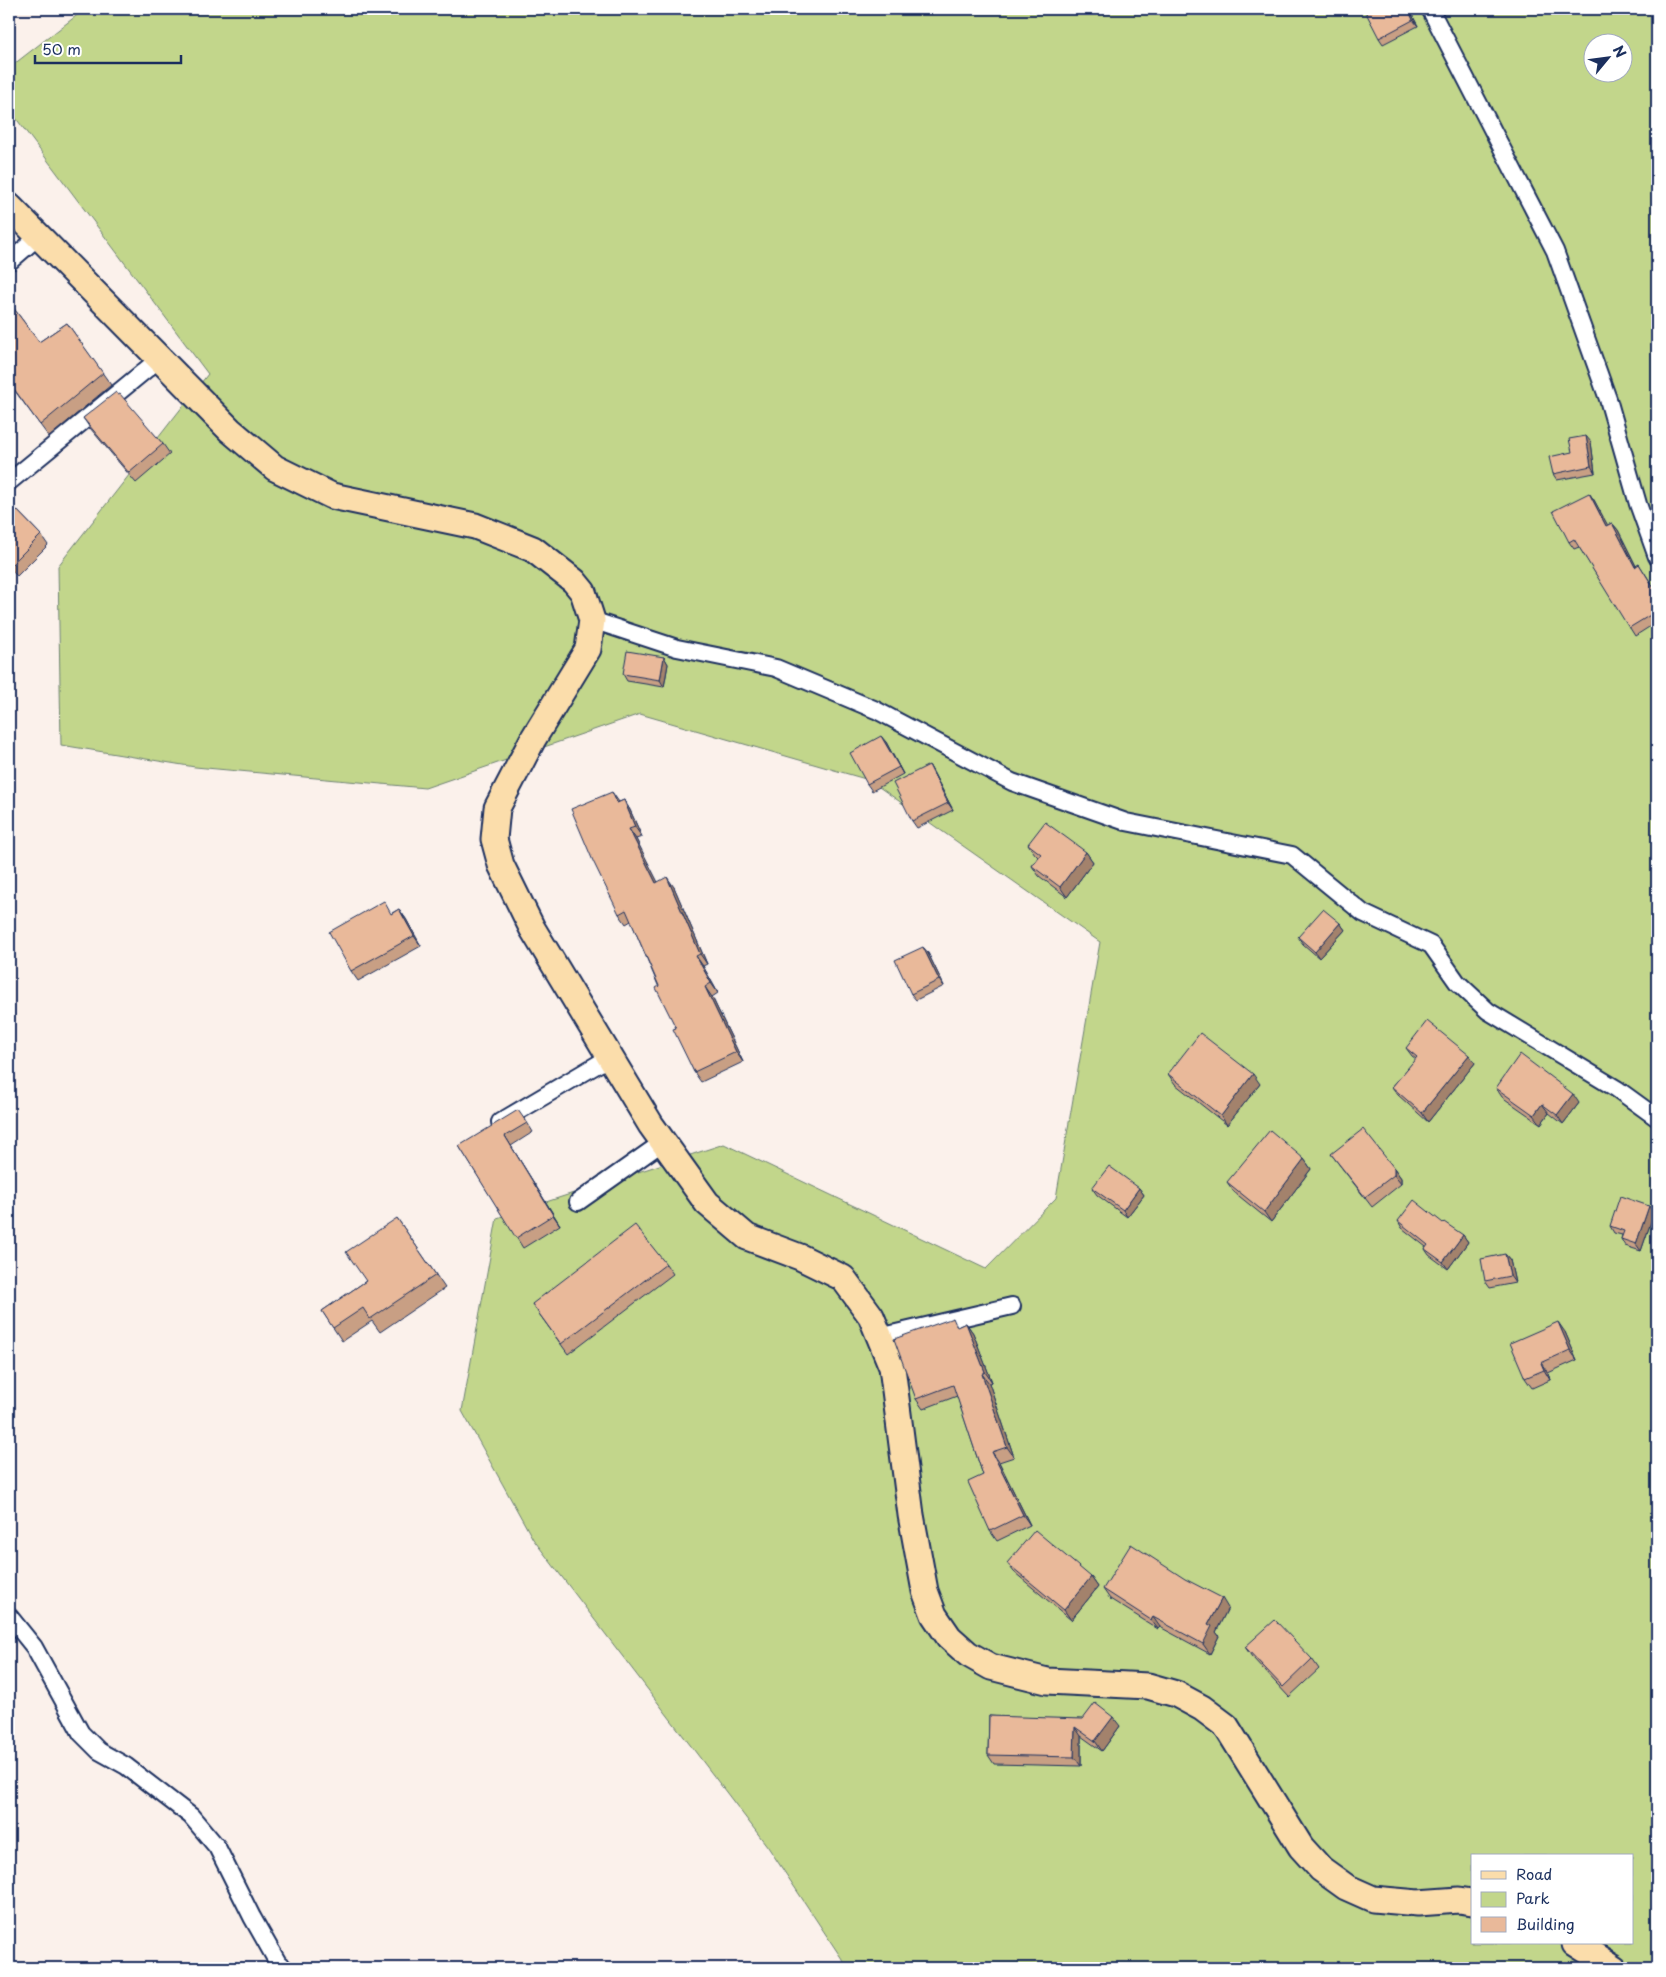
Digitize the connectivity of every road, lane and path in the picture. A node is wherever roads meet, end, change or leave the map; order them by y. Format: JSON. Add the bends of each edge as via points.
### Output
{"nodes":[{"id":1,"x":1430,"y":9,"type":"edge"},
{"id":2,"x":9,"y":206,"type":"edge"},
{"id":3,"x":39,"y":236,"type":"junction"},
{"id":4,"x":9,"y":262,"type":"edge"},
{"id":5,"x":159,"y":359,"type":"junction"},
{"id":6,"x":9,"y":482,"type":"edge"},
{"id":7,"x":1657,"y":558,"type":"edge"},
{"id":8,"x":592,"y":620,"type":"junction"},
{"id":9,"x":610,"y":1057,"type":"junction"},
{"id":10,"x":1657,"y":1118,"type":"edge"},
{"id":11,"x":492,"y":1127,"type":"edge"},
{"id":12,"x":663,"y":1142,"type":"junction"},
{"id":13,"x":578,"y":1202,"type":"dead end"},
{"id":14,"x":1012,"y":1306,"type":"dead end"},
{"id":15,"x":880,"y":1337,"type":"junction"},
{"id":16,"x":9,"y":1616,"type":"edge"},
{"id":17,"x":1471,"y":1902,"type":"edge"},
{"id":18,"x":1577,"y":1944,"type":"edge"},
{"id":19,"x":284,"y":1968,"type":"edge"},
{"id":20,"x":1614,"y":1968,"type":"edge"}],
"edges":[{"from":1,"to":7,"type":"street","via":[[1556,251],[1608,399]]},
{"from":2,"to":3,"type":"main road"},
{"from":3,"to":4,"type":"street"},
{"from":3,"to":5,"type":"main road"},
{"from":5,"to":6,"type":"street"},
{"from":5,"to":8,"type":"main road","via":[[230,430],[275,468],[332,496],[474,526],[533,550],[574,581],[583,592]]},
{"from":8,"to":9,"type":"main road","via":[[588,649],[533,739],[497,808],[494,839],[501,865],[532,928]]},
{"from":8,"to":10,"type":"street","via":[[677,648],[776,668],[876,710],[1012,782],[1126,822],[1292,855],[1364,913],[1431,945],[1457,982],[1488,1011],[1617,1089]]},
{"from":9,"to":11,"type":"street"},
{"from":9,"to":12,"type":"main road"},
{"from":12,"to":13,"type":"street"},
{"from":12,"to":15,"type":"main road","via":[[708,1203],[747,1237],[843,1278],[871,1316]]},
{"from":14,"to":15,"type":"street"},
{"from":15,"to":17,"type":"main road","via":[[892,1367],[910,1515],[924,1591],[934,1615],[949,1637],[968,1654],[991,1666],[1047,1681],[1148,1686],[1176,1694],[1226,1726],[1301,1847],[1321,1869],[1346,1887],[1374,1899],[1418,1903]]},
{"from":16,"to":19,"type":"street","via":[[34,1647],[81,1733],[99,1751],[126,1766],[191,1816],[217,1847],[252,1918]]},
{"from":18,"to":20,"type":"main road"}]}
